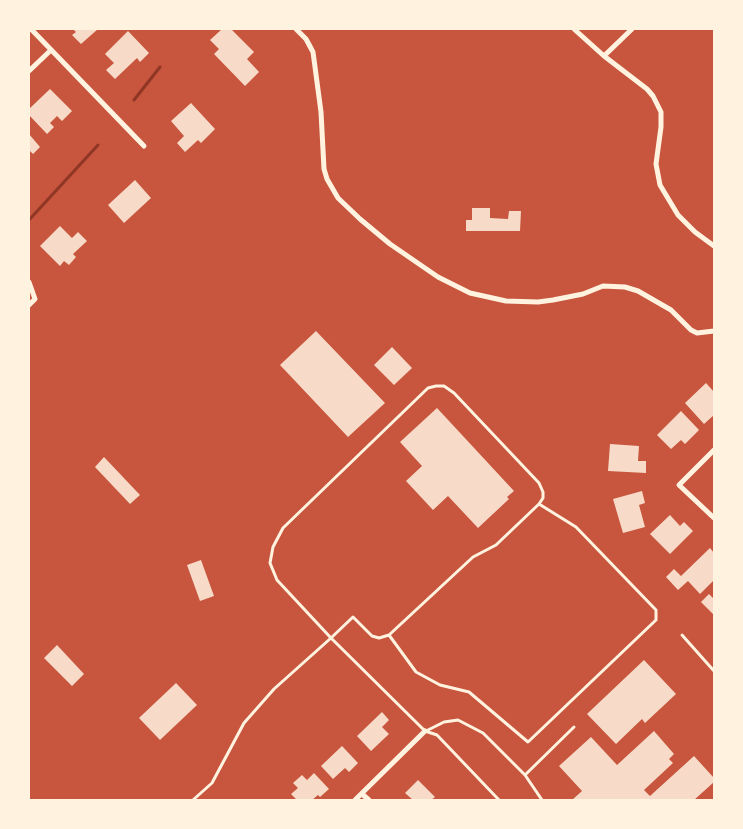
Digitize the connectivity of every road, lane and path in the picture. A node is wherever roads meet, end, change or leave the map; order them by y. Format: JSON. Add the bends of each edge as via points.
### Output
{"nodes":[{"id":1,"x":31,"y":29,"type":"edge"},
{"id":2,"x":296,"y":29,"type":"edge"},
{"id":3,"x":574,"y":29,"type":"edge"},
{"id":4,"x":632,"y":29,"type":"edge"},
{"id":5,"x":51,"y":50,"type":"junction"},
{"id":6,"x":604,"y":56,"type":"junction"},
{"id":7,"x":29,"y":70,"type":"edge"},
{"id":8,"x":144,"y":146,"type":"dead end"},
{"id":9,"x":714,"y":246,"type":"edge"},
{"id":10,"x":29,"y":282,"type":"edge"},
{"id":11,"x":29,"y":305,"type":"edge"},
{"id":12,"x":714,"y":331,"type":"edge"},
{"id":13,"x":714,"y":450,"type":"edge"},
{"id":14,"x":539,"y":504,"type":"junction"},
{"id":15,"x":714,"y":518,"type":"edge"},
{"id":16,"x":389,"y":635,"type":"junction"},
{"id":17,"x":682,"y":635,"type":"dead end"},
{"id":18,"x":331,"y":638,"type":"junction"},
{"id":19,"x":714,"y":672,"type":"edge"},
{"id":20,"x":574,"y":727,"type":"dead end"},
{"id":21,"x":425,"y":732,"type":"junction"},
{"id":22,"x":525,"y":775,"type":"junction"},
{"id":23,"x":362,"y":794,"type":"junction"},
{"id":24,"x":193,"y":800,"type":"edge"},
{"id":25,"x":355,"y":800,"type":"edge"},
{"id":26,"x":369,"y":800,"type":"edge"},
{"id":27,"x":499,"y":800,"type":"edge"},
{"id":28,"x":542,"y":800,"type":"edge"}],
"edges":[{"from":1,"to":5,"type":"street"},
{"from":2,"to":12,"type":"street","via":[[313,52],[327,179],[338,198],[397,248],[438,277],[470,293],[506,301],[538,302],[582,294],[603,286],[625,287],[671,310],[697,334]]},
{"from":3,"to":6,"type":"street"},
{"from":4,"to":6,"type":"street"},
{"from":5,"to":7,"type":"street"},
{"from":5,"to":8,"type":"street"},
{"from":6,"to":9,"type":"street","via":[[647,89],[658,104],[661,127],[656,164],[660,185],[678,214]]},
{"from":10,"to":11,"type":"street","via":[[35,299]]},
{"from":13,"to":15,"type":"street","via":[[679,485]]},
{"from":14,"to":16,"type":"lane","via":[[496,545],[473,557]]},
{"from":14,"to":16,"type":"lane","via":[[576,527],[656,610],[656,620],[528,742],[469,692],[440,685],[416,672]]},
{"from":14,"to":18,"type":"lane","via":[[543,492],[538,483],[454,393],[444,386],[428,388],[283,528],[273,547],[270,563],[277,580]]},
{"from":16,"to":18,"type":"lane","via":[[372,636],[353,617]]},
{"from":17,"to":19,"type":"lane"},
{"from":18,"to":21,"type":"lane"},
{"from":18,"to":24,"type":"lane","via":[[274,690],[244,723],[212,783]]},
{"from":20,"to":22,"type":"lane"},
{"from":21,"to":22,"type":"lane","via":[[444,722],[458,720],[483,732]]},
{"from":21,"to":23,"type":"street"},
{"from":21,"to":27,"type":"lane","via":[[437,735]]},
{"from":22,"to":28,"type":"lane"},
{"from":23,"to":25,"type":"street"},
{"from":23,"to":26,"type":"street"}]}
